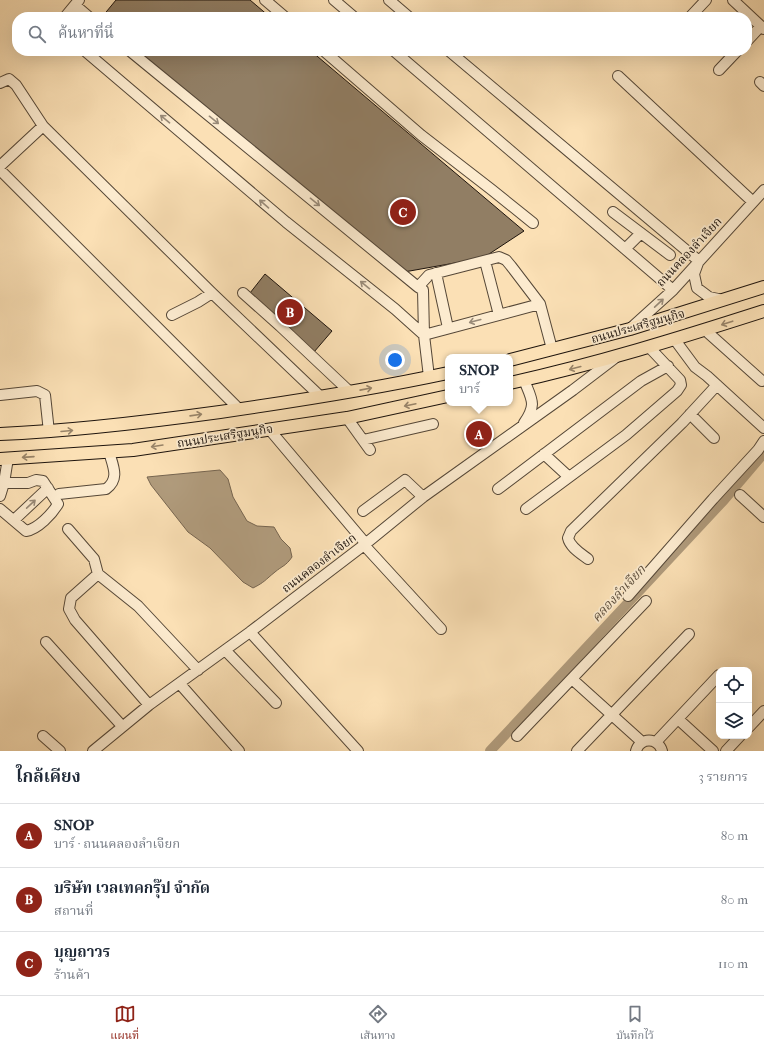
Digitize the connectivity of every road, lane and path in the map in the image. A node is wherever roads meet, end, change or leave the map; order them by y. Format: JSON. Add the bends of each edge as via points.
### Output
{"nodes":[{"id":1,"x":265,"y":0,"type":"edge"},
{"id":2,"x":334,"y":0,"type":"edge"},
{"id":3,"x":389,"y":0,"type":"edge"},
{"id":4,"x":706,"y":0,"type":"edge"},
{"id":5,"x":733,"y":0,"type":"edge"},
{"id":6,"x":77,"y":3,"type":"edge"},
{"id":7,"x":69,"y":12,"type":"edge"},
{"id":8,"x":85,"y":12,"type":"edge"},
{"id":9,"x":279,"y":12,"type":"edge"},
{"id":10,"x":348,"y":12,"type":"edge"},
{"id":11,"x":403,"y":12,"type":"edge"},
{"id":12,"x":695,"y":12,"type":"edge"},
{"id":13,"x":746,"y":12,"type":"edge"},
{"id":14,"x":752,"y":17,"type":"edge"},
{"id":15,"x":763,"y":27,"type":"edge"},
{"id":16,"x":752,"y":37,"type":"edge"},
{"id":17,"x":91,"y":56,"type":"edge"},
{"id":18,"x":136,"y":56,"type":"edge"},
{"id":19,"x":330,"y":56,"type":"edge"},
{"id":20,"x":400,"y":56,"type":"edge"},
{"id":21,"x":455,"y":56,"type":"edge"},
{"id":22,"x":732,"y":56,"type":"edge"},
{"id":23,"x":719,"y":70,"type":"dead end"},
{"id":24,"x":618,"y":76,"type":"dead end"},
{"id":25,"x":0,"y":84,"type":"edge"},
{"id":26,"x":43,"y":126,"type":"junction"},
{"id":27,"x":0,"y":166,"type":"edge"},
{"id":28,"x":0,"y":170,"type":"edge"},
{"id":29,"x":764,"y":190,"type":"edge"},
{"id":30,"x":753,"y":202,"type":"junction"},
{"id":31,"x":613,"y":212,"type":"dead end"},
{"id":32,"x":533,"y":223,"type":"dead end"},
{"id":33,"x":640,"y":233,"type":"junction"},
{"id":34,"x":625,"y":249,"type":"junction"},
{"id":35,"x":670,"y":255,"type":"dead end"},
{"id":36,"x":485,"y":261,"type":"junction"},
{"id":37,"x":699,"y":261,"type":"junction"},
{"id":38,"x":436,"y":274,"type":"junction"},
{"id":39,"x":418,"y":287,"type":"junction"},
{"id":40,"x":764,"y":287,"type":"edge"},
{"id":41,"x":673,"y":290,"type":"junction"},
{"id":42,"x":212,"y":293,"type":"junction"},
{"id":43,"x":243,"y":293,"type":"dead end"},
{"id":44,"x":723,"y":300,"type":"junction"},
{"id":45,"x":540,"y":304,"type":"junction"},
{"id":46,"x":764,"y":311,"type":"edge"},
{"id":47,"x":172,"y":315,"type":"dead end"},
{"id":48,"x":499,"y":315,"type":"junction"},
{"id":49,"x":448,"y":328,"type":"junction"},
{"id":50,"x":630,"y":329,"type":"junction"},
{"id":51,"x":705,"y":330,"type":"junction"},
{"id":52,"x":424,"y":335,"type":"junction"},
{"id":53,"x":675,"y":340,"type":"junction"},
{"id":54,"x":649,"y":347,"type":"junction"},
{"id":55,"x":552,"y":350,"type":"junction"},
{"id":56,"x":617,"y":357,"type":"junction"},
{"id":57,"x":513,"y":359,"type":"edge"},
{"id":58,"x":668,"y":366,"type":"junction"},
{"id":59,"x":445,"y":374,"type":"edge"},
{"id":60,"x":429,"y":377,"type":"junction"},
{"id":61,"x":524,"y":380,"type":"junction"},
{"id":62,"x":762,"y":381,"type":"dead end"},
{"id":63,"x":513,"y":382,"type":"edge"},
{"id":64,"x":717,"y":385,"type":"junction"},
{"id":65,"x":350,"y":392,"type":"junction"},
{"id":66,"x":0,"y":395,"type":"edge"},
{"id":67,"x":322,"y":397,"type":"junction"},
{"id":68,"x":445,"y":397,"type":"edge"},
{"id":69,"x":239,"y":409,"type":"junction"},
{"id":70,"x":690,"y":414,"type":"junction"},
{"id":71,"x":347,"y":418,"type":"junction"},
{"id":72,"x":433,"y":424,"type":"dead end"},
{"id":73,"x":520,"y":428,"type":"junction"},
{"id":74,"x":764,"y":428,"type":"edge"},
{"id":75,"x":269,"y":429,"type":"junction"},
{"id":76,"x":49,"y":432,"type":"junction"},
{"id":77,"x":0,"y":434,"type":"edge"},
{"id":78,"x":714,"y":438,"type":"dead end"},
{"id":79,"x":363,"y":440,"type":"junction"},
{"id":80,"x":764,"y":441,"type":"edge"},
{"id":81,"x":370,"y":450,"type":"dead end"},
{"id":82,"x":109,"y":452,"type":"junction"},
{"id":83,"x":544,"y":454,"type":"junction"},
{"id":84,"x":4,"y":459,"type":"edge"},
{"id":85,"x":569,"y":477,"type":"junction"},
{"id":86,"x":4,"y":483,"type":"junction"},
{"id":87,"x":48,"y":488,"type":"junction"},
{"id":88,"x":498,"y":488,"type":"dead end"},
{"id":89,"x":59,"y":494,"type":"dead end"},
{"id":90,"x":740,"y":495,"type":"dead end"},
{"id":91,"x":0,"y":496,"type":"edge"},
{"id":92,"x":423,"y":497,"type":"junction"},
{"id":93,"x":0,"y":509,"type":"edge"},
{"id":94,"x":526,"y":509,"type":"dead end"},
{"id":95,"x":363,"y":511,"type":"dead end"},
{"id":96,"x":764,"y":517,"type":"edge"},
{"id":97,"x":14,"y":520,"type":"junction"},
{"id":98,"x":68,"y":529,"type":"dead end"},
{"id":99,"x":365,"y":545,"type":"junction"},
{"id":100,"x":588,"y":559,"type":"dead end"},
{"id":101,"x":98,"y":574,"type":"junction"},
{"id":102,"x":628,"y":596,"type":"dead end"},
{"id":103,"x":646,"y":601,"type":"dead end"},
{"id":104,"x":441,"y":629,"type":"dead end"},
{"id":105,"x":250,"y":632,"type":"junction"},
{"id":106,"x":689,"y":634,"type":"dead end"},
{"id":107,"x":46,"y":642,"type":"dead end"},
{"id":108,"x":225,"y":650,"type":"junction"},
{"id":109,"x":198,"y":670,"type":"junction"},
{"id":110,"x":716,"y":678,"type":"edge"},
{"id":111,"x":572,"y":679,"type":"junction"},
{"id":112,"x":180,"y":684,"type":"junction"},
{"id":113,"x":276,"y":703,"type":"dead end"},
{"id":114,"x":149,"y":705,"type":"junction"},
{"id":115,"x":764,"y":710,"type":"edge"},
{"id":116,"x":611,"y":716,"type":"junction"},
{"id":117,"x":678,"y":719,"type":"junction"},
{"id":118,"x":752,"y":723,"type":"edge"},
{"id":119,"x":122,"y":726,"type":"junction"},
{"id":120,"x":43,"y":736,"type":"dead end"},
{"id":121,"x":517,"y":736,"type":"dead end"},
{"id":122,"x":737,"y":739,"type":"edge"},
{"id":123,"x":639,"y":747,"type":"edge"},
{"id":124,"x":659,"y":747,"type":"edge"},
{"id":125,"x":60,"y":751,"type":"edge"},
{"id":126,"x":93,"y":751,"type":"edge"},
{"id":127,"x":239,"y":751,"type":"edge"},
{"id":128,"x":358,"y":751,"type":"edge"},
{"id":129,"x":577,"y":751,"type":"edge"},
{"id":130,"x":713,"y":751,"type":"edge"},
{"id":131,"x":726,"y":751,"type":"edge"}],
"edges":[{"from":1,"to":9,"type":"street"},
{"from":2,"to":10,"type":"street"},
{"from":3,"to":11,"type":"street"},
{"from":4,"to":12,"type":"street"},
{"from":5,"to":13,"type":"street"},
{"from":6,"to":7,"type":"street"},
{"from":6,"to":8,"type":"street"},
{"from":14,"to":15,"type":"street"},
{"from":15,"to":16,"type":"street"},
{"from":52,"to":17,"type":"street","one_way":true},
{"from":18,"to":39,"type":"street","one_way":true},
{"from":19,"to":32,"type":"street","via":[[421,135]]},
{"from":20,"to":34,"type":"street"},
{"from":21,"to":37,"type":"street"},
{"from":22,"to":23,"type":"street"},
{"from":24,"to":30,"type":"street"},
{"from":25,"to":26,"type":"street","via":[[9,80],[16,85]]},
{"from":26,"to":27,"type":"street"},
{"from":26,"to":42,"type":"street"},
{"from":28,"to":69,"type":"street"},
{"from":29,"to":30,"type":"street","name":"ถนนคลองลำเจียก"},
{"from":30,"to":37,"type":"street","name":"ถนนคลองลำเจียก"},
{"from":31,"to":33,"type":"street"},
{"from":33,"to":34,"type":"street"},
{"from":33,"to":35,"type":"street"},
{"from":34,"to":41,"type":"street"},
{"from":36,"to":38,"type":"street"},
{"from":36,"to":45,"type":"street","via":[[499,257],[506,260]]},
{"from":36,"to":48,"type":"street"},
{"from":37,"to":41,"type":"street","name":"ถนนคลองลำเจียก"},
{"from":37,"to":44,"type":"street","via":[[694,274],[697,288],[709,297]]},
{"from":38,"to":39,"type":"street","via":[[429,275]]},
{"from":38,"to":49,"type":"street"},
{"from":39,"to":52,"type":"street","via":[[423,290]]},
{"from":40,"to":44,"type":"main road","name":"ถนนประเสริฐมนูกิจ"},
{"from":50,"to":41,"type":"street","name":"ถนนคลองลำเจียก","one_way":true},
{"from":42,"to":47,"type":"street"},
{"from":42,"to":67,"type":"street"},
{"from":43,"to":65,"type":"street"},
{"from":44,"to":50,"type":"main road","name":"ถนนประเสริฐมนูกิจ"},
{"from":45,"to":48,"type":"street"},
{"from":45,"to":55,"type":"street"},
{"from":46,"to":51,"type":"main road","name":"ถนนประเสริฐมนูกิจ","one_way":true},
{"from":48,"to":49,"type":"street","one_way":true},
{"from":49,"to":52,"type":"street"},
{"from":50,"to":55,"type":"main road","name":"ถนนประเสริฐมนูกิจ"},
{"from":51,"to":53,"type":"main road","name":"ถนนประเสริฐมนูกิจ"},
{"from":51,"to":62,"type":"street"},
{"from":52,"to":60,"type":"street"},
{"from":53,"to":54,"type":"main road","name":"ถนนประเสริฐมนูกิจ"},
{"from":53,"to":64,"type":"street","via":[[695,367]]},
{"from":54,"to":56,"type":"main road","name":"ถนนประเสริฐมนูกิจ"},
{"from":54,"to":58,"type":"street"},
{"from":55,"to":57,"type":"main road","name":"ถนนประเสริฐมนูกิจ"},
{"from":56,"to":61,"type":"main road","name":"ถนนประเสริฐมนูกิจ","one_way":true},
{"from":56,"to":73,"type":"street"},
{"from":58,"to":83,"type":"street","via":[[641,381]]},
{"from":58,"to":85,"type":"street","via":[[680,380],[681,385],[674,395]]},
{"from":59,"to":60,"type":"main road","name":"ถนนประเสริฐมนูกิจ"},
{"from":65,"to":60,"type":"main road","name":"ถนนประเสริฐมนูกิจ","one_way":true},
{"from":61,"to":63,"type":"main road","name":"ถนนประเสริฐมนูกิจ"},
{"from":61,"to":73,"type":"street","name":"ถนนคลองลำเจียก","via":[[533,402],[530,413]]},
{"from":64,"to":70,"type":"street"},
{"from":64,"to":74,"type":"street"},
{"from":65,"to":67,"type":"main road","name":"ถนนประเสริฐมนูกิจ"},
{"from":66,"to":76,"type":"street","via":[[38,391],[42,393],[45,396]]},
{"from":67,"to":69,"type":"main road","name":"ถนนประเสริฐมนูกิจ"},
{"from":68,"to":71,"type":"main road","name":"ถนนประเสริฐมนูกิจ","one_way":true},
{"from":76,"to":69,"type":"main road","name":"ถนนประเสริฐมนูกิจ","one_way":true},
{"from":70,"to":78,"type":"street"},
{"from":70,"to":100,"type":"street","via":[[571,531],[568,542]]},
{"from":71,"to":75,"type":"main road","name":"ถนนประเสริฐมนูกิจ"},
{"from":71,"to":79,"type":"street"},
{"from":72,"to":79,"type":"street"},
{"from":73,"to":92,"type":"street","name":"ถนนคลองลำเจียก"},
{"from":75,"to":82,"type":"main road","name":"ถนนประเสริฐมนูกิจ","one_way":true},
{"from":75,"to":99,"type":"street"},
{"from":76,"to":77,"type":"main road","name":"ถนนประเสริฐมนูกิจ"},
{"from":79,"to":81,"type":"street"},
{"from":80,"to":102,"type":"street"},
{"from":82,"to":84,"type":"main road","name":"ถนนประเสริฐมนูกิจ","one_way":true},
{"from":82,"to":89,"type":"street","via":[[115,476],[112,484],[106,489]]},
{"from":83,"to":85,"type":"street"},
{"from":83,"to":88,"type":"street"},
{"from":84,"to":86,"type":"street"},
{"from":85,"to":94,"type":"street"},
{"from":86,"to":87,"type":"street","via":[[28,483],[36,480],[43,481]]},
{"from":86,"to":91,"type":"street"},
{"from":97,"to":87,"type":"street","one_way":true},
{"from":87,"to":97,"type":"street","via":[[58,504],[42,521],[26,531]]},
{"from":90,"to":96,"type":"street"},
{"from":92,"to":95,"type":"street","via":[[405,480]]},
{"from":92,"to":99,"type":"street","name":"ถนนคลองลำเจียก"},
{"from":93,"to":97,"type":"street"},
{"from":98,"to":101,"type":"street","via":[[94,559]]},
{"from":99,"to":104,"type":"street"},
{"from":99,"to":105,"type":"street","name":"ถนนคลองลำเจียก"},
{"from":101,"to":109,"type":"street","via":[[138,606]]},
{"from":101,"to":114,"type":"street","via":[[71,598],[69,609],[75,620]]},
{"from":103,"to":111,"type":"street"},
{"from":105,"to":108,"type":"street","name":"ถนนคลองลำเจียก"},
{"from":105,"to":128,"type":"street"},
{"from":106,"to":116,"type":"street"},
{"from":107,"to":119,"type":"street"},
{"from":108,"to":109,"type":"street","name":"ถนนคลองลำเจียก"},
{"from":108,"to":113,"type":"street"},
{"from":109,"to":112,"type":"street","name":"ถนนคลองลำเจียก"},
{"from":110,"to":117,"type":"street"},
{"from":111,"to":116,"type":"street"},
{"from":111,"to":121,"type":"street"},
{"from":112,"to":114,"type":"street","name":"ถนนคลองลำเจียก"},
{"from":112,"to":127,"type":"street"},
{"from":114,"to":119,"type":"street","name":"ถนนคลองลำเจียก"},
{"from":115,"to":118,"type":"street"},
{"from":116,"to":123,"type":"street"},
{"from":116,"to":129,"type":"street"},
{"from":117,"to":124,"type":"street"},
{"from":117,"to":130,"type":"street"},
{"from":119,"to":126,"type":"street","name":"ถนนคลองลำเจียก"},
{"from":120,"to":125,"type":"street"},
{"from":122,"to":131,"type":"street"},
{"from":123,"to":124,"type":"street","via":[[649,740]]}]}
